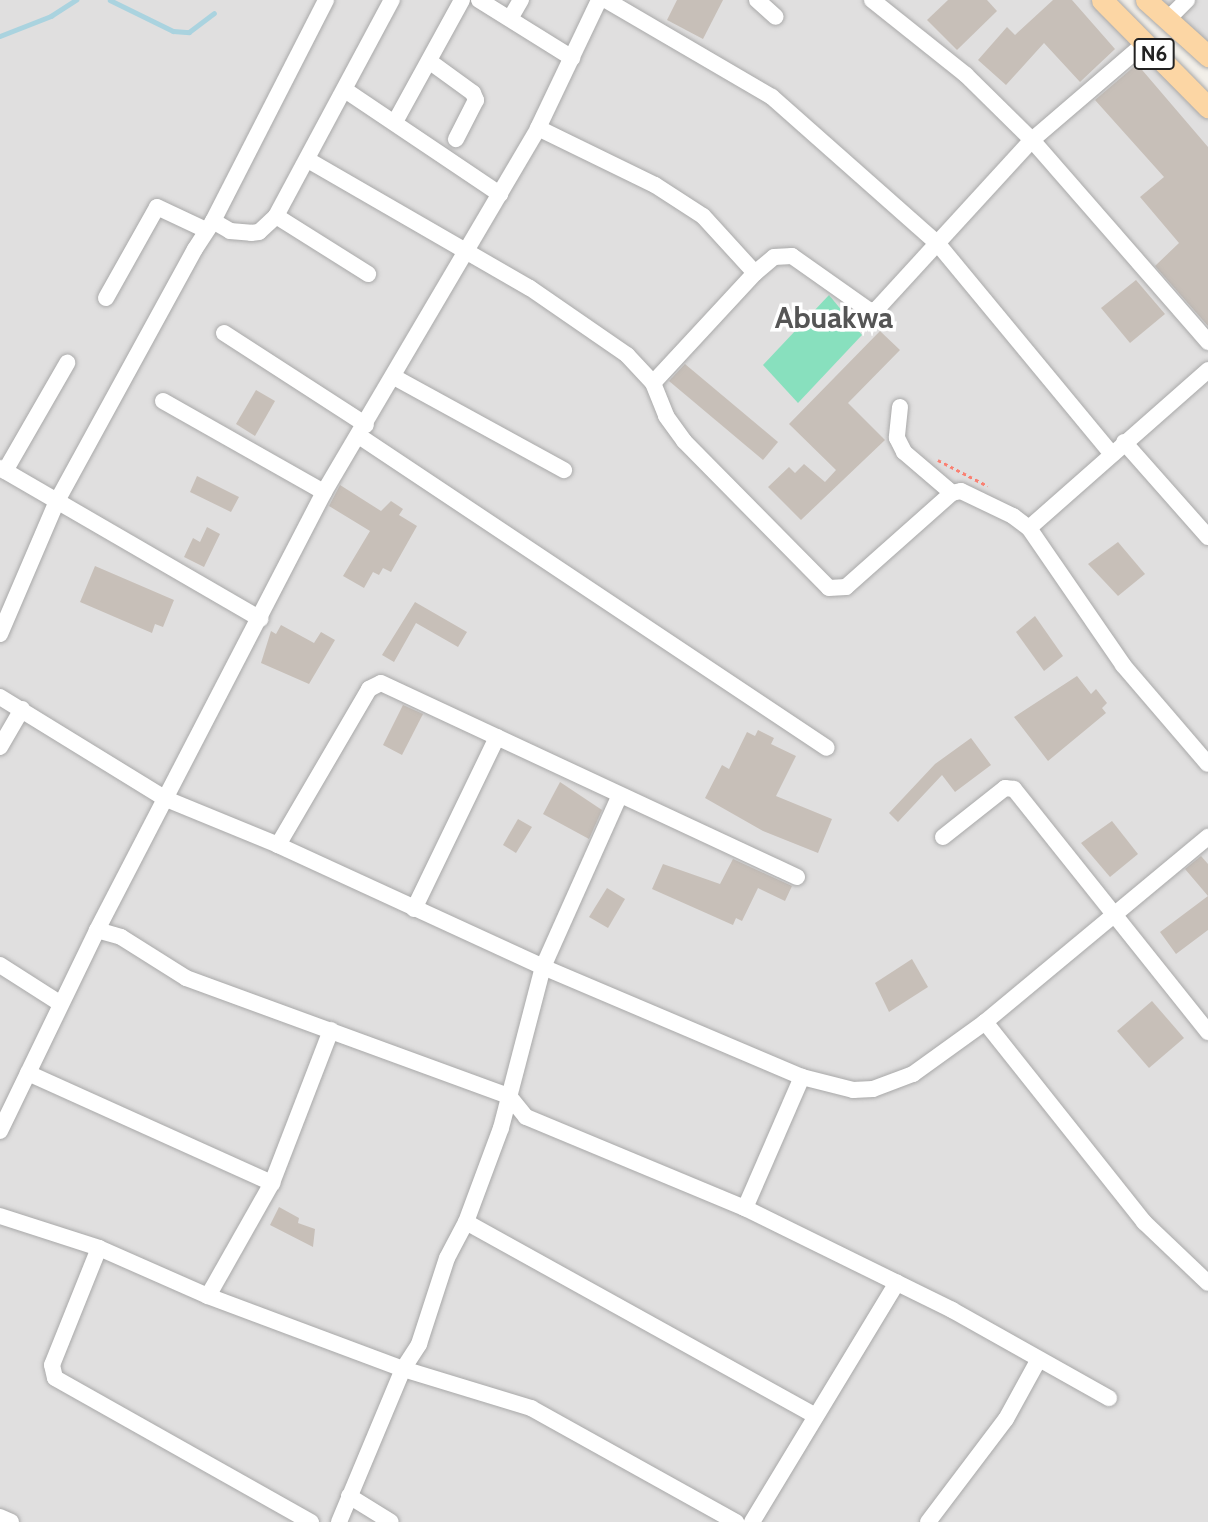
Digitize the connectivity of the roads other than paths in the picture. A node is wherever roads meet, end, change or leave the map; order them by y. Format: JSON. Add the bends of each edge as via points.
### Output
{"nodes":[{"id":1,"x":326,"y":0,"type":"edge"},
{"id":2,"x":392,"y":0,"type":"edge"},
{"id":3,"x":462,"y":0,"type":"edge"},
{"id":4,"x":479,"y":0,"type":"edge"},
{"id":5,"x":521,"y":0,"type":"edge"},
{"id":6,"x":599,"y":0,"type":"edge"},
{"id":7,"x":606,"y":0,"type":"edge"},
{"id":8,"x":757,"y":0,"type":"edge"},
{"id":9,"x":872,"y":0,"type":"edge"},
{"id":10,"x":1102,"y":0,"type":"edge"},
{"id":11,"x":1146,"y":0,"type":"edge"},
{"id":12,"x":1187,"y":0,"type":"edge"},
{"id":13,"x":776,"y":16,"type":"dead end"},
{"id":14,"x":511,"y":17,"type":"junction"},
{"id":15,"x":1170,"y":17,"type":"junction"},
{"id":16,"x":1143,"y":44,"type":"junction"},
{"id":17,"x":1208,"y":56,"type":"edge"},
{"id":18,"x":572,"y":58,"type":"junction"},
{"id":19,"x":429,"y":61,"type":"junction"},
{"id":20,"x":345,"y":90,"type":"junction"},
{"id":21,"x":1208,"y":107,"type":"edge"},
{"id":22,"x":395,"y":122,"type":"junction"},
{"id":23,"x":538,"y":128,"type":"junction"},
{"id":24,"x":456,"y":139,"type":"dead end"},
{"id":25,"x":1032,"y":140,"type":"junction"},
{"id":26,"x":308,"y":160,"type":"junction"},
{"id":27,"x":500,"y":194,"type":"junction"},
{"id":28,"x":276,"y":216,"type":"junction"},
{"id":29,"x":210,"y":225,"type":"junction"},
{"id":30,"x":939,"y":244,"type":"junction"},
{"id":31,"x":466,"y":251,"type":"junction"},
{"id":32,"x":755,"y":273,"type":"junction"},
{"id":33,"x":368,"y":274,"type":"dead end"},
{"id":34,"x":106,"y":298,"type":"dead end"},
{"id":35,"x":224,"y":333,"type":"dead end"},
{"id":36,"x":1208,"y":342,"type":"edge"},
{"id":37,"x":67,"y":363,"type":"dead end"},
{"id":38,"x":1208,"y":370,"type":"edge"},
{"id":39,"x":394,"y":377,"type":"junction"},
{"id":40,"x":653,"y":383,"type":"junction"},
{"id":41,"x":163,"y":401,"type":"dead end"},
{"id":42,"x":900,"y":407,"type":"dead end"},
{"id":43,"x":362,"y":430,"type":"junction"},
{"id":44,"x":1118,"y":448,"type":"junction"},
{"id":45,"x":2,"y":470,"type":"edge"},
{"id":46,"x":564,"y":470,"type":"dead end"},
{"id":47,"x":324,"y":492,"type":"junction"},
{"id":48,"x":952,"y":493,"type":"junction"},
{"id":49,"x":57,"y":501,"type":"junction"},
{"id":50,"x":1029,"y":528,"type":"junction"},
{"id":51,"x":1208,"y":537,"type":"edge"},
{"id":52,"x":260,"y":619,"type":"junction"},
{"id":53,"x":0,"y":634,"type":"edge"},
{"id":54,"x":0,"y":697,"type":"edge"},
{"id":55,"x":22,"y":709,"type":"junction"},
{"id":56,"x":497,"y":737,"type":"junction"},
{"id":57,"x":0,"y":747,"type":"edge"},
{"id":58,"x":827,"y":748,"type":"dead end"},
{"id":59,"x":1208,"y":765,"type":"edge"},
{"id":60,"x":620,"y":795,"type":"junction"},
{"id":61,"x":166,"y":799,"type":"junction"},
{"id":62,"x":943,"y":837,"type":"dead end"},
{"id":63,"x":1208,"y":837,"type":"edge"},
{"id":64,"x":278,"y":845,"type":"junction"},
{"id":65,"x":797,"y":877,"type":"dead end"},
{"id":66,"x":414,"y":909,"type":"junction"},
{"id":67,"x":1114,"y":914,"type":"junction"},
{"id":68,"x":97,"y":930,"type":"junction"},
{"id":69,"x":0,"y":965,"type":"edge"},
{"id":70,"x":543,"y":967,"type":"junction"},
{"id":71,"x":61,"y":1004,"type":"junction"},
{"id":72,"x":985,"y":1022,"type":"junction"},
{"id":73,"x":331,"y":1030,"type":"junction"},
{"id":74,"x":1208,"y":1032,"type":"edge"},
{"id":75,"x":28,"y":1073,"type":"junction"},
{"id":76,"x":802,"y":1077,"type":"junction"},
{"id":77,"x":509,"y":1096,"type":"junction"},
{"id":78,"x":0,"y":1131,"type":"edge"},
{"id":79,"x":272,"y":1183,"type":"junction"},
{"id":80,"x":745,"y":1208,"type":"junction"},
{"id":81,"x":0,"y":1216,"type":"edge"},
{"id":82,"x":466,"y":1222,"type":"junction"},
{"id":83,"x":99,"y":1248,"type":"junction"},
{"id":84,"x":897,"y":1283,"type":"junction"},
{"id":85,"x":1208,"y":1283,"type":"edge"},
{"id":86,"x":208,"y":1296,"type":"junction"},
{"id":87,"x":1039,"y":1359,"type":"junction"},
{"id":88,"x":403,"y":1369,"type":"junction"},
{"id":89,"x":1110,"y":1398,"type":"dead end"},
{"id":90,"x":816,"y":1416,"type":"junction"},
{"id":91,"x":349,"y":1496,"type":"junction"},
{"id":92,"x":0,"y":1517,"type":"edge"},
{"id":93,"x":754,"y":1521,"type":"edge"},
{"id":94,"x":11,"y":1522,"type":"edge"},
{"id":95,"x":311,"y":1522,"type":"edge"},
{"id":96,"x":339,"y":1522,"type":"edge"},
{"id":97,"x":391,"y":1522,"type":"edge"},
{"id":98,"x":736,"y":1522,"type":"edge"},
{"id":99,"x":928,"y":1522,"type":"edge"}],
"edges":[{"from":1,"to":29,"type":"street"},
{"from":2,"to":20,"type":"street"},
{"from":3,"to":19,"type":"street"},
{"from":4,"to":14,"type":"street"},
{"from":5,"to":14,"type":"street"},
{"from":6,"to":18,"type":"street"},
{"from":7,"to":30,"type":"street","via":[[772,97]]},
{"from":8,"to":13,"type":"street"},
{"from":9,"to":25,"type":"street","via":[[966,75]]},
{"from":10,"to":16,"type":"main road","number":"N6"},
{"from":11,"to":15,"type":"main road","number":"N6"},
{"from":12,"to":15,"type":"street"},
{"from":14,"to":18,"type":"street"},
{"from":15,"to":17,"type":"main road","number":"N6"},
{"from":16,"to":21,"type":"main road","number":"N6"},
{"from":16,"to":25,"type":"street"},
{"from":18,"to":23,"type":"street"},
{"from":19,"to":22,"type":"street"},
{"from":19,"to":24,"type":"street","via":[[476,100]]},
{"from":20,"to":22,"type":"street"},
{"from":20,"to":26,"type":"street"},
{"from":22,"to":27,"type":"street"},
{"from":23,"to":27,"type":"street"},
{"from":23,"to":32,"type":"street","via":[[655,185],[703,216]]},
{"from":25,"to":30,"type":"street"},
{"from":25,"to":36,"type":"street"},
{"from":26,"to":28,"type":"street"},
{"from":26,"to":31,"type":"street"},
{"from":27,"to":31,"type":"street"},
{"from":28,"to":29,"type":"street","via":[[259,232]]},
{"from":28,"to":33,"type":"street"},
{"from":29,"to":34,"type":"street","via":[[157,207]]},
{"from":29,"to":49,"type":"street"},
{"from":30,"to":32,"type":"street","via":[[870,311],[792,256],[774,257]]},
{"from":30,"to":44,"type":"street"},
{"from":31,"to":39,"type":"street"},
{"from":31,"to":40,"type":"street","via":[[627,355]]},
{"from":32,"to":40,"type":"street"},
{"from":35,"to":43,"type":"street"},
{"from":37,"to":45,"type":"street"},
{"from":38,"to":44,"type":"street"},
{"from":39,"to":43,"type":"street"},
{"from":39,"to":46,"type":"street"},
{"from":40,"to":48,"type":"street","via":[[666,416],[684,441],[829,588],[846,586]]},
{"from":41,"to":47,"type":"street"},
{"from":42,"to":48,"type":"street","via":[[897,439],[904,452]]},
{"from":43,"to":47,"type":"street"},
{"from":43,"to":58,"type":"street"},
{"from":44,"to":50,"type":"street"},
{"from":44,"to":51,"type":"street"},
{"from":45,"to":49,"type":"street"},
{"from":47,"to":52,"type":"street"},
{"from":48,"to":50,"type":"street","via":[[961,491],[989,503]]},
{"from":49,"to":52,"type":"street"},
{"from":49,"to":53,"type":"street"},
{"from":50,"to":59,"type":"street","via":[[1116,655]]},
{"from":52,"to":61,"type":"street"},
{"from":54,"to":55,"type":"street"},
{"from":55,"to":57,"type":"street"},
{"from":55,"to":61,"type":"street"},
{"from":56,"to":60,"type":"street"},
{"from":56,"to":64,"type":"street","via":[[388,685],[376,684]]},
{"from":56,"to":66,"type":"street"},
{"from":60,"to":65,"type":"street"},
{"from":60,"to":70,"type":"street"},
{"from":61,"to":64,"type":"street"},
{"from":61,"to":68,"type":"street"},
{"from":62,"to":67,"type":"street","via":[[1005,788],[1014,789]]},
{"from":63,"to":67,"type":"street"},
{"from":64,"to":66,"type":"street"},
{"from":66,"to":70,"type":"street"},
{"from":67,"to":72,"type":"street"},
{"from":67,"to":74,"type":"street"},
{"from":68,"to":71,"type":"street"},
{"from":68,"to":73,"type":"street","via":[[121,937],[186,978]]},
{"from":69,"to":71,"type":"street"},
{"from":70,"to":76,"type":"street"},
{"from":70,"to":77,"type":"street"},
{"from":71,"to":75,"type":"street"},
{"from":72,"to":76,"type":"street","via":[[893,1084],[853,1090]]},
{"from":72,"to":85,"type":"street","via":[[1144,1222]]},
{"from":73,"to":77,"type":"street"},
{"from":73,"to":79,"type":"street"},
{"from":75,"to":78,"type":"street"},
{"from":75,"to":79,"type":"street"},
{"from":76,"to":80,"type":"street"},
{"from":77,"to":80,"type":"street","via":[[526,1117]]},
{"from":77,"to":82,"type":"street"},
{"from":79,"to":86,"type":"street"},
{"from":80,"to":84,"type":"street"},
{"from":81,"to":83,"type":"street"},
{"from":82,"to":88,"type":"street","via":[[447,1258],[419,1344]]},
{"from":82,"to":90,"type":"street"},
{"from":83,"to":86,"type":"street"},
{"from":83,"to":95,"type":"street","via":[[52,1365],[54,1378]]},
{"from":84,"to":87,"type":"street"},
{"from":84,"to":90,"type":"street"},
{"from":86,"to":88,"type":"street"},
{"from":87,"to":89,"type":"street"},
{"from":87,"to":99,"type":"street","via":[[1011,1411]]},
{"from":88,"to":91,"type":"street"},
{"from":88,"to":98,"type":"street","via":[[531,1408]]},
{"from":90,"to":93,"type":"street"},
{"from":91,"to":96,"type":"street"},
{"from":91,"to":97,"type":"street"},
{"from":92,"to":94,"type":"street"}]}
